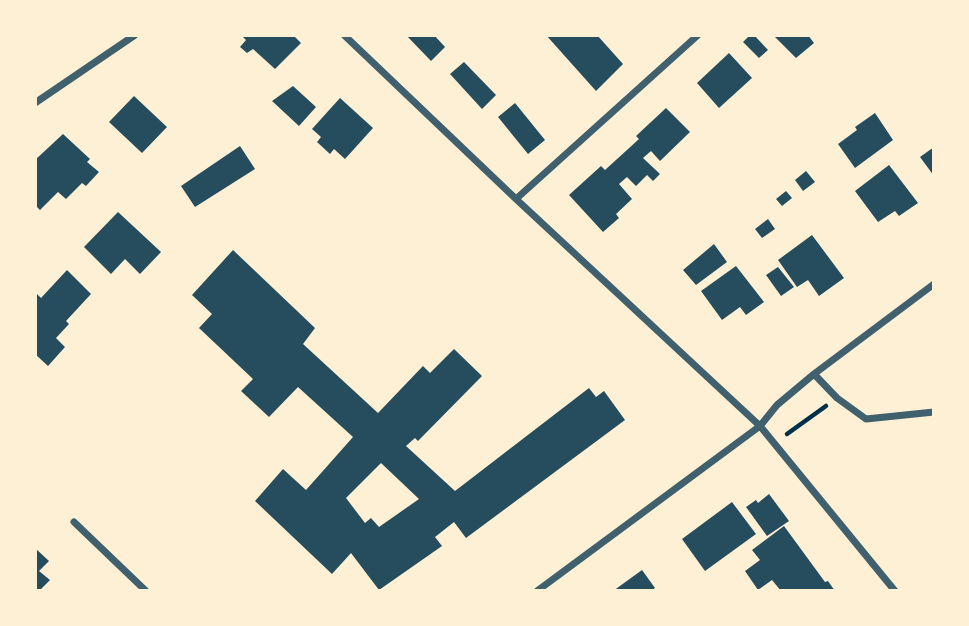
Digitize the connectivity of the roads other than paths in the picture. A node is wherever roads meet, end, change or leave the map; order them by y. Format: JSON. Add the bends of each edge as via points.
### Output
{"nodes":[{"id":1,"x":135,"y":35,"type":"edge"},
{"id":2,"x":344,"y":35,"type":"edge"},
{"id":3,"x":698,"y":35,"type":"edge"},
{"id":4,"x":35,"y":103,"type":"edge"},
{"id":5,"x":516,"y":199,"type":"junction"},
{"id":6,"x":934,"y":284,"type":"edge"},
{"id":7,"x":814,"y":374,"type":"junction"},
{"id":8,"x":934,"y":412,"type":"edge"},
{"id":9,"x":760,"y":426,"type":"junction"},
{"id":10,"x":74,"y":522,"type":"dead end"},
{"id":11,"x":146,"y":591,"type":"edge"},
{"id":12,"x":537,"y":591,"type":"edge"},
{"id":13,"x":895,"y":591,"type":"edge"}],
"edges":[{"from":1,"to":4,"type":"street"},
{"from":2,"to":5,"type":"street"},
{"from":3,"to":5,"type":"street"},
{"from":5,"to":9,"type":"street"},
{"from":6,"to":7,"type":"street"},
{"from":7,"to":8,"type":"street","via":[[866,419]]},
{"from":7,"to":9,"type":"street"},
{"from":9,"to":12,"type":"street"},
{"from":9,"to":13,"type":"street"},
{"from":10,"to":11,"type":"street"}]}
